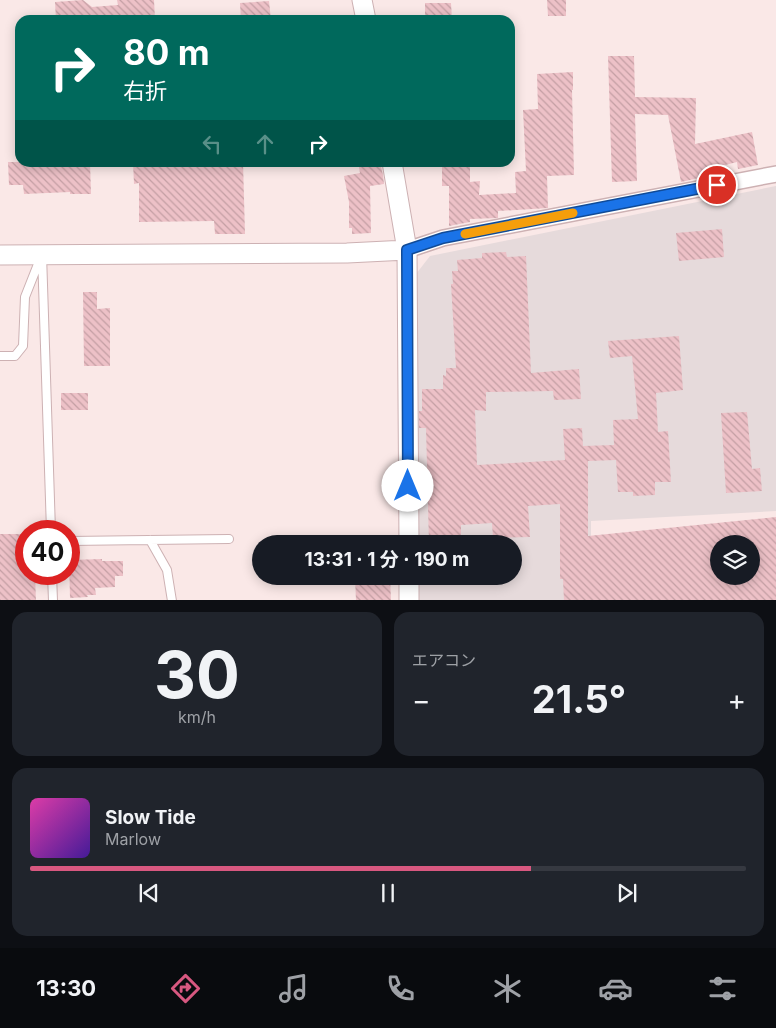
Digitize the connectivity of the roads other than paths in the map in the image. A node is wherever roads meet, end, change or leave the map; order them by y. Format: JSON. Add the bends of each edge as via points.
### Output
{"nodes":[{"id":1,"x":362,"y":0,"type":"edge"},
{"id":2,"x":365,"y":15,"type":"edge"},
{"id":3,"x":393,"y":167,"type":"edge"},
{"id":4,"x":776,"y":174,"type":"edge"},
{"id":5,"x":407,"y":250,"type":"junction"},
{"id":6,"x":42,"y":254,"type":"junction"},
{"id":7,"x":0,"y":255,"type":"edge"},
{"id":8,"x":0,"y":356,"type":"edge"},
{"id":9,"x":50,"y":520,"type":"edge"},
{"id":10,"x":409,"y":535,"type":"edge"},
{"id":11,"x":229,"y":539,"type":"dead end"},
{"id":12,"x":150,"y":540,"type":"junction"},
{"id":13,"x":80,"y":541,"type":"edge"},
{"id":14,"x":52,"y":585,"type":"edge"},
{"id":15,"x":409,"y":585,"type":"edge"},
{"id":16,"x":53,"y":600,"type":"edge"},
{"id":17,"x":172,"y":600,"type":"edge"},
{"id":18,"x":409,"y":600,"type":"edge"}],
"edges":[{"from":1,"to":2,"type":"street"},
{"from":3,"to":5,"type":"street"},
{"from":4,"to":5,"type":"street","via":[[443,238]]},
{"from":5,"to":6,"type":"street"},
{"from":5,"to":10,"type":"street"},
{"from":6,"to":7,"type":"street"},
{"from":6,"to":8,"type":"lane","via":[[25,297],[23,346],[15,356]]},
{"from":6,"to":9,"type":"lane"},
{"from":11,"to":12,"type":"lane"},
{"from":12,"to":13,"type":"lane"},
{"from":12,"to":17,"type":"lane","via":[[167,570]]},
{"from":14,"to":16,"type":"lane"},
{"from":15,"to":18,"type":"street"}]}
